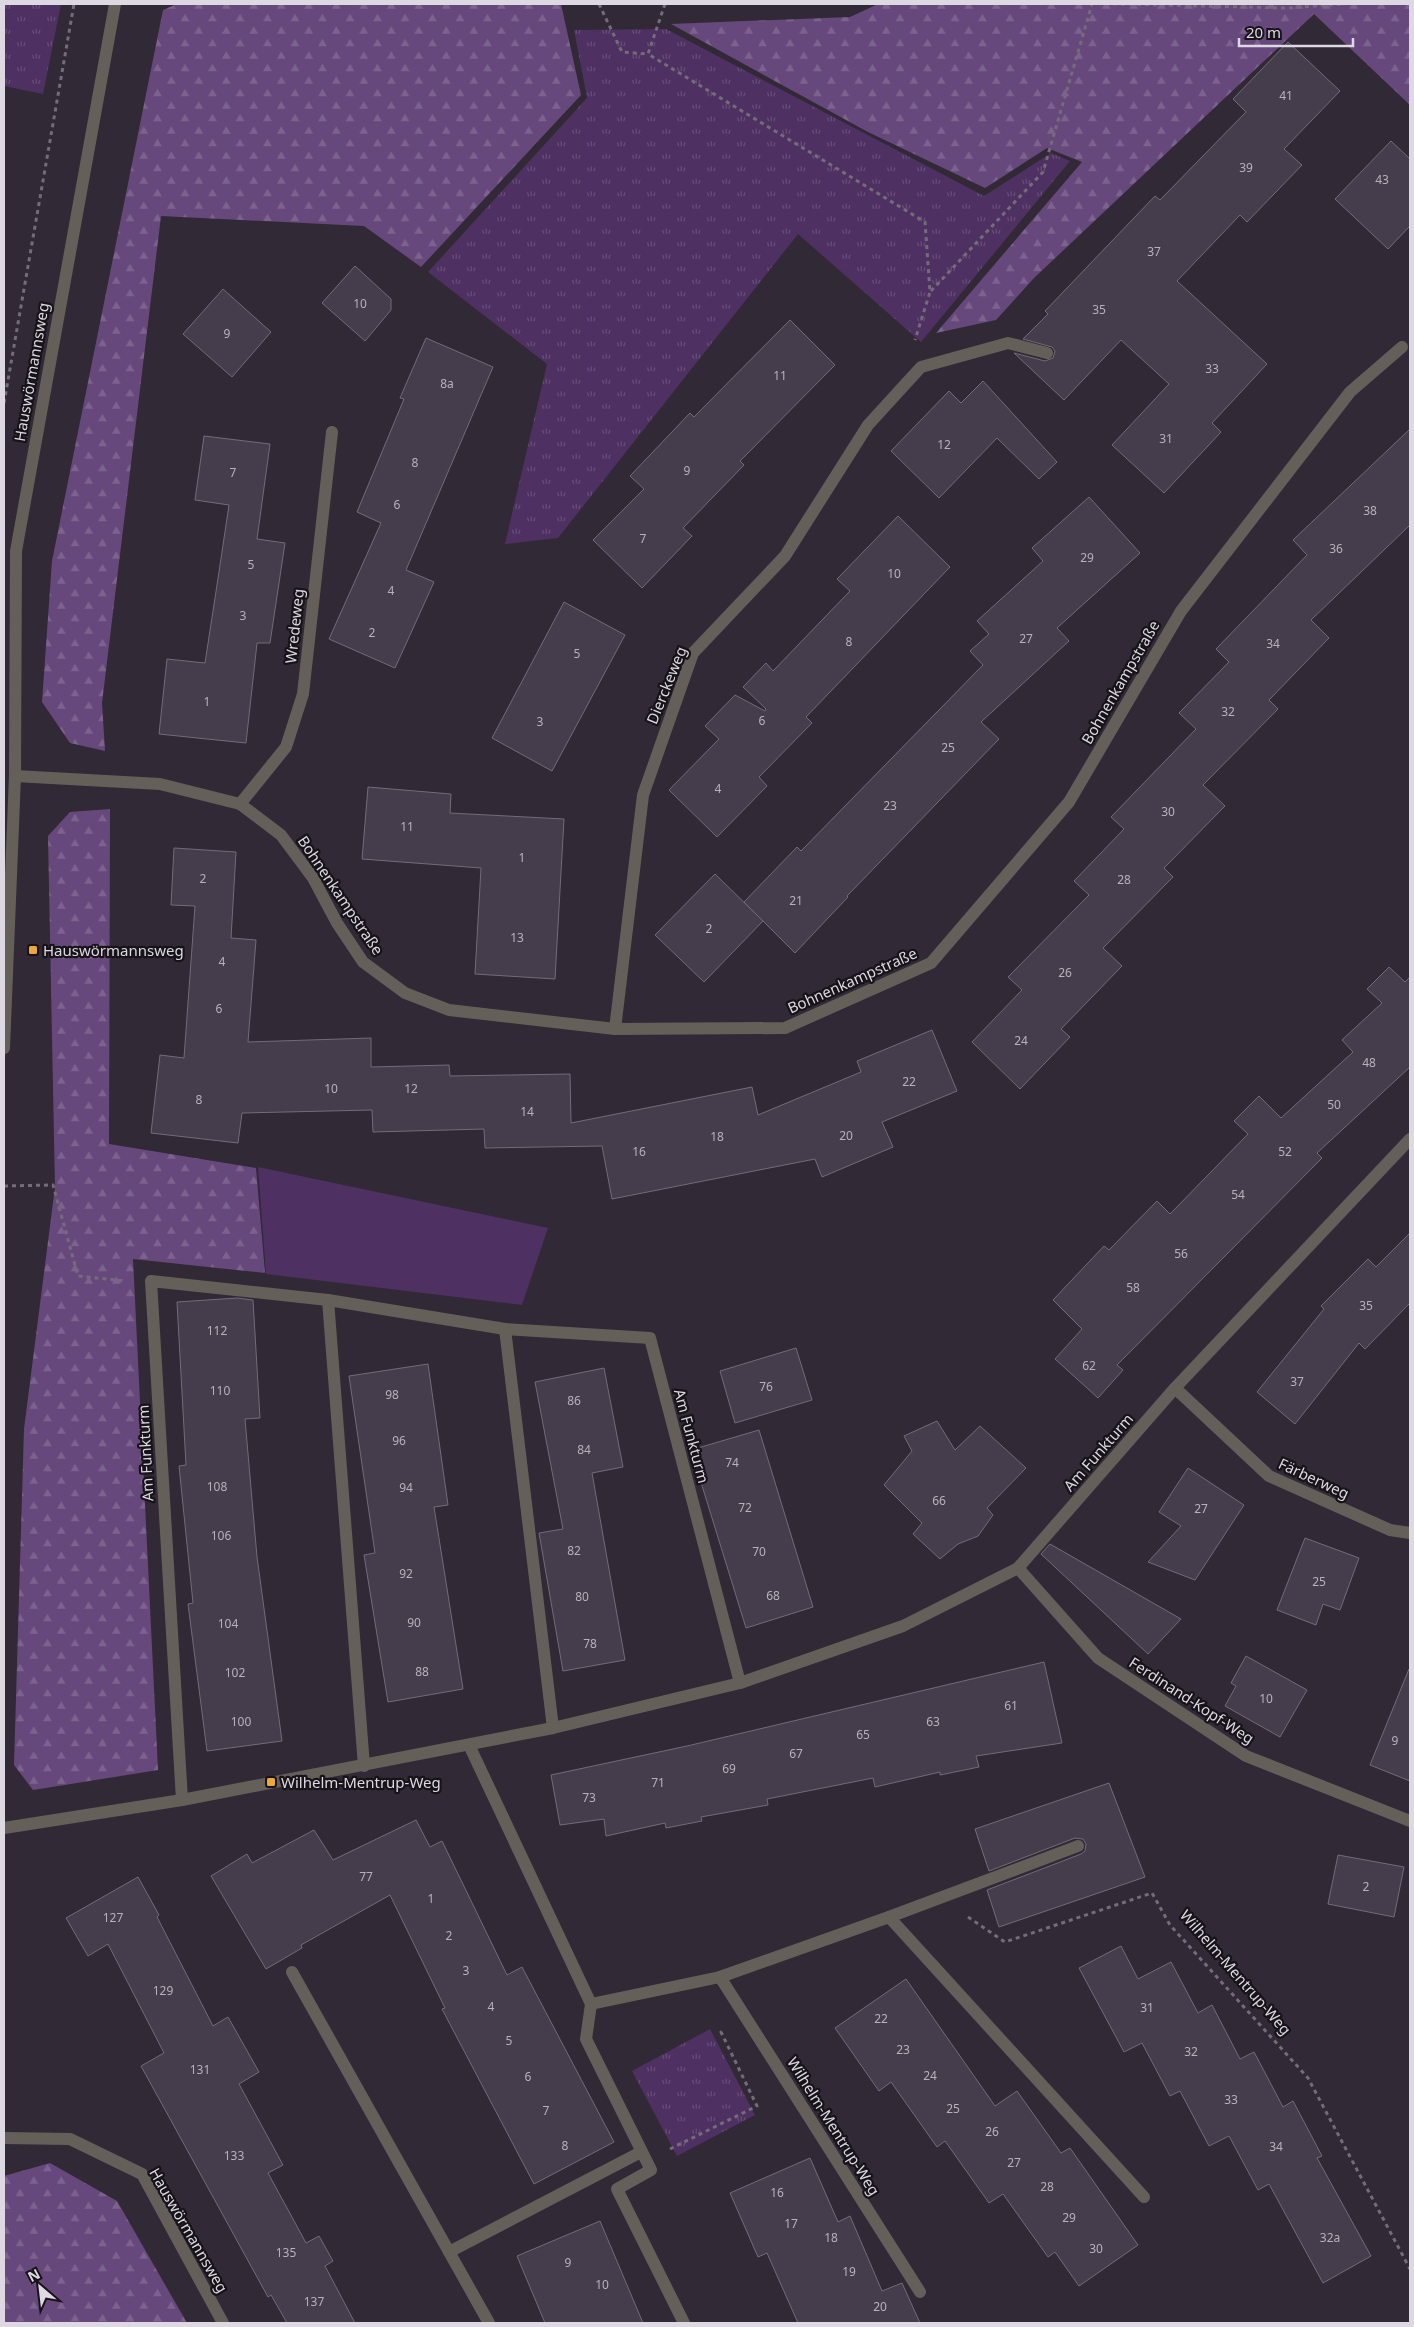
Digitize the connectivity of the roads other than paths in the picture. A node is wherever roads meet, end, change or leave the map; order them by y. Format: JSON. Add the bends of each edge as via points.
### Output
{"nodes":[{"id":1,"x":115,"y":4,"type":"edge"},
{"id":2,"x":1402,"y":347,"type":"dead end"},
{"id":3,"x":1047,"y":353,"type":"dead end"},
{"id":4,"x":332,"y":432,"type":"dead end"},
{"id":5,"x":10,"y":551,"type":"edge"},
{"id":6,"x":15,"y":776,"type":"junction"},
{"id":7,"x":240,"y":804,"type":"junction"},
{"id":8,"x":615,"y":1029,"type":"junction"},
{"id":9,"x":4,"y":1048,"type":"edge"},
{"id":10,"x":1410,"y":1139,"type":"edge"},
{"id":11,"x":328,"y":1300,"type":"junction"},
{"id":12,"x":505,"y":1329,"type":"junction"},
{"id":13,"x":1174,"y":1388,"type":"junction"},
{"id":14,"x":1410,"y":1533,"type":"edge"},
{"id":15,"x":1018,"y":1568,"type":"junction"},
{"id":16,"x":740,"y":1684,"type":"junction"},
{"id":17,"x":553,"y":1728,"type":"junction"},
{"id":18,"x":469,"y":1746,"type":"junction"},
{"id":19,"x":364,"y":1766,"type":"junction"},
{"id":20,"x":182,"y":1800,"type":"junction"},
{"id":21,"x":1410,"y":1821,"type":"edge"},
{"id":22,"x":4,"y":1828,"type":"edge"},
{"id":23,"x":1078,"y":1846,"type":"dead end"},
{"id":24,"x":889,"y":1917,"type":"junction"},
{"id":25,"x":292,"y":1972,"type":"dead end"},
{"id":26,"x":720,"y":1977,"type":"junction"},
{"id":27,"x":591,"y":2004,"type":"junction"},
{"id":28,"x":4,"y":2138,"type":"edge"},
{"id":29,"x":644,"y":2156,"type":"junction"},
{"id":30,"x":1144,"y":2197,"type":"dead end"},
{"id":31,"x":448,"y":2252,"type":"junction"},
{"id":32,"x":920,"y":2292,"type":"dead end"},
{"id":33,"x":223,"y":2323,"type":"edge"},
{"id":34,"x":489,"y":2323,"type":"edge"},
{"id":35,"x":684,"y":2323,"type":"edge"}],
"edges":[{"from":1,"to":5,"type":"street","name":"Hauswörmannsweg"},
{"from":2,"to":8,"type":"street","name":"Bohnenkampstraße","via":[[1350,392],[1181,611],[1069,802],[931,963],[785,1028]]},
{"from":3,"to":8,"type":"street","name":"Dierckeweg","via":[[1008,343],[921,367],[868,425],[785,556],[693,653],[643,794]]},
{"from":4,"to":7,"type":"street","name":"Wredeweg","via":[[303,694],[286,747]]},
{"from":5,"to":6,"type":"street","name":"Hauswörmannsweg"},
{"from":6,"to":7,"type":"street","name":"Bohnenkampstraße","via":[[160,784]]},
{"from":6,"to":9,"type":"street","name":"Hauswörmannsweg"},
{"from":7,"to":8,"type":"street","name":"Bohnenkampstraße","via":[[281,835],[313,878],[337,923],[364,962],[405,993],[449,1010]]},
{"from":10,"to":13,"type":"street","name":"Am Funkturm"},
{"from":11,"to":12,"type":"street","name":"Am Funkturm"},
{"from":11,"to":19,"type":"street"},
{"from":11,"to":20,"type":"street","name":"Am Funkturm","via":[[151,1281]]},
{"from":12,"to":16,"type":"street","name":"Am Funkturm","via":[[650,1338]]},
{"from":12,"to":17,"type":"street"},
{"from":13,"to":14,"type":"street","name":"Färberweg","via":[[1269,1476],[1390,1530]]},
{"from":13,"to":15,"type":"street","name":"Am Funkturm"},
{"from":15,"to":16,"type":"street","name":"Am Funkturm","via":[[903,1626]]},
{"from":15,"to":21,"type":"street","name":"Ferdinand-Kopf-Weg","via":[[1098,1658],[1246,1756]]},
{"from":16,"to":17,"type":"street","name":"Am Funkturm"},
{"from":17,"to":18,"type":"street","name":"Am Funkturm"},
{"from":18,"to":19,"type":"street","name":"Am Funkturm"},
{"from":18,"to":27,"type":"street"},
{"from":19,"to":20,"type":"street","name":"Am Funkturm"},
{"from":20,"to":22,"type":"street","name":"Am Funkturm"},
{"from":23,"to":24,"type":"street"},
{"from":24,"to":26,"type":"street"},
{"from":24,"to":30,"type":"street"},
{"from":25,"to":31,"type":"street"},
{"from":26,"to":27,"type":"street"},
{"from":26,"to":32,"type":"street","name":"Wilhelm-Mentrup-Weg"},
{"from":27,"to":29,"type":"street","via":[[586,2039]]},
{"from":28,"to":33,"type":"street","name":"Hauswörmannsweg","via":[[70,2138],[142,2174]]},
{"from":29,"to":31,"type":"street"},
{"from":29,"to":35,"type":"street","via":[[652,2170],[617,2189]]},
{"from":31,"to":34,"type":"street"}]}
